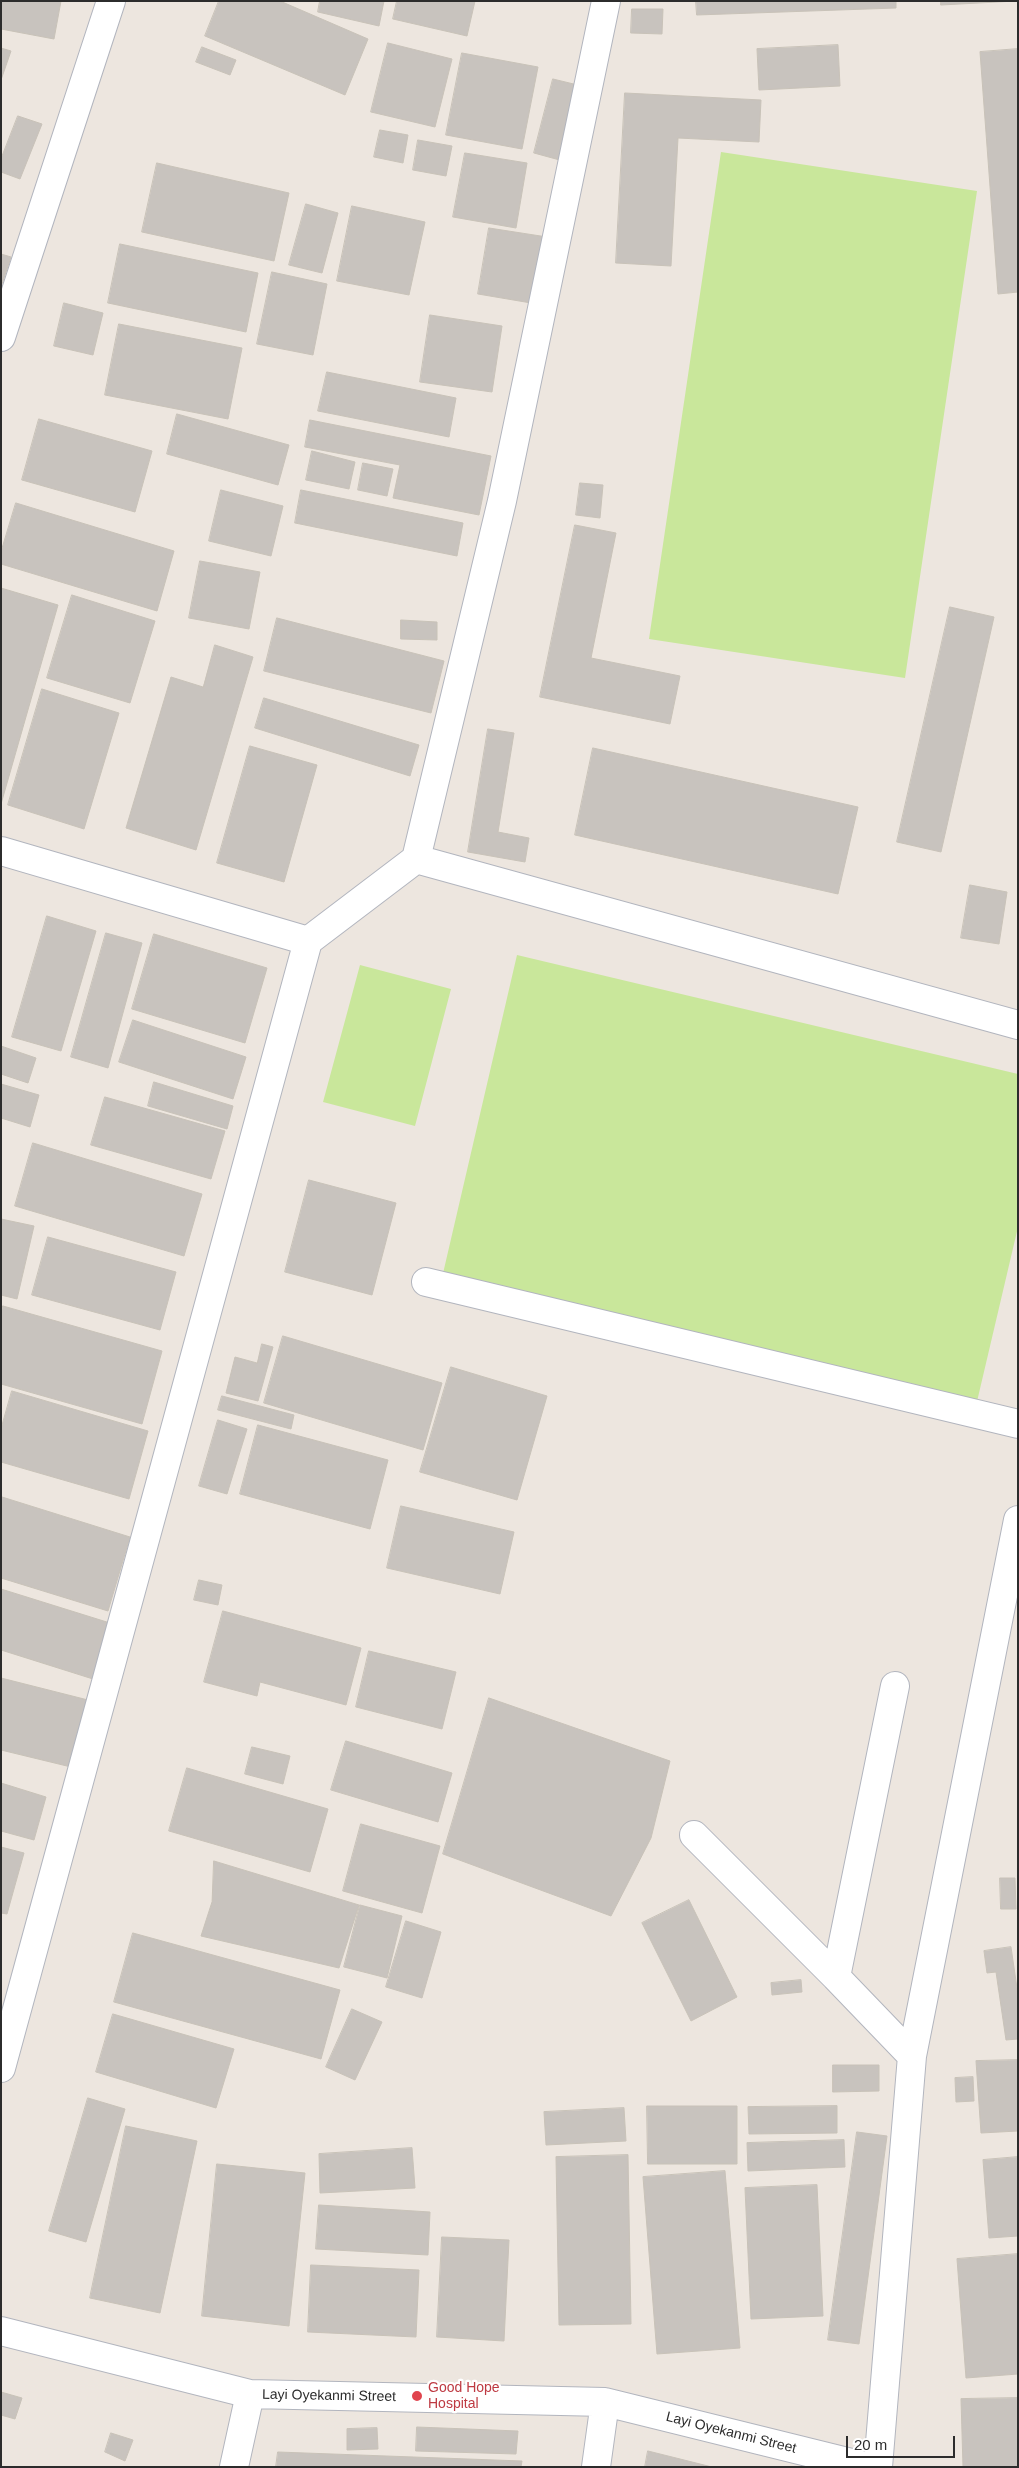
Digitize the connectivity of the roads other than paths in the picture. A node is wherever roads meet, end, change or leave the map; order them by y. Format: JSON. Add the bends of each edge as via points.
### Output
{"nodes":[{"id":1,"x":111,"y":1,"type":"edge"},
{"id":2,"x":606,"y":1,"type":"edge"},
{"id":3,"x":1,"y":337,"type":"edge"},
{"id":4,"x":1,"y":851,"type":"edge"},
{"id":5,"x":416,"y":859,"type":"junction"},
{"id":6,"x":308,"y":941,"type":"junction"},
{"id":7,"x":1018,"y":1025,"type":"edge"},
{"id":8,"x":426,"y":1282,"type":"dead end"},
{"id":9,"x":1018,"y":1424,"type":"edge"},
{"id":10,"x":1018,"y":1520,"type":"edge"},
{"id":11,"x":895,"y":1686,"type":"dead end"},
{"id":12,"x":694,"y":1836,"type":"dead end"},
{"id":13,"x":836,"y":1977,"type":"junction"},
{"id":14,"x":912,"y":2056,"type":"junction"},
{"id":15,"x":1,"y":2068,"type":"edge"},
{"id":16,"x":1,"y":2331,"type":"edge"},
{"id":17,"x":250,"y":2394,"type":"junction"},
{"id":18,"x":605,"y":2402,"type":"junction"},
{"id":19,"x":234,"y":2467,"type":"edge"},
{"id":20,"x":596,"y":2467,"type":"edge"},
{"id":21,"x":868,"y":2467,"type":"edge"},
{"id":22,"x":878,"y":2467,"type":"edge"}],
"edges":[{"from":1,"to":3,"type":"street"},
{"from":2,"to":5,"type":"street","via":[[502,501]]},
{"from":4,"to":6,"type":"street"},
{"from":5,"to":6,"type":"street"},
{"from":5,"to":7,"type":"street"},
{"from":6,"to":15,"type":"street"},
{"from":8,"to":9,"type":"street"},
{"from":10,"to":14,"type":"street"},
{"from":11,"to":13,"type":"street"},
{"from":12,"to":13,"type":"street"},
{"from":13,"to":14,"type":"street"},
{"from":14,"to":22,"type":"street"},
{"from":16,"to":17,"type":"street","name":"Layi Oyekanmi Street"},
{"from":17,"to":18,"type":"street","name":"Layi Oyekanmi Street"},
{"from":17,"to":19,"type":"street"},
{"from":18,"to":20,"type":"street"},
{"from":18,"to":21,"type":"street","name":"Layi Oyekanmi Street"}]}
